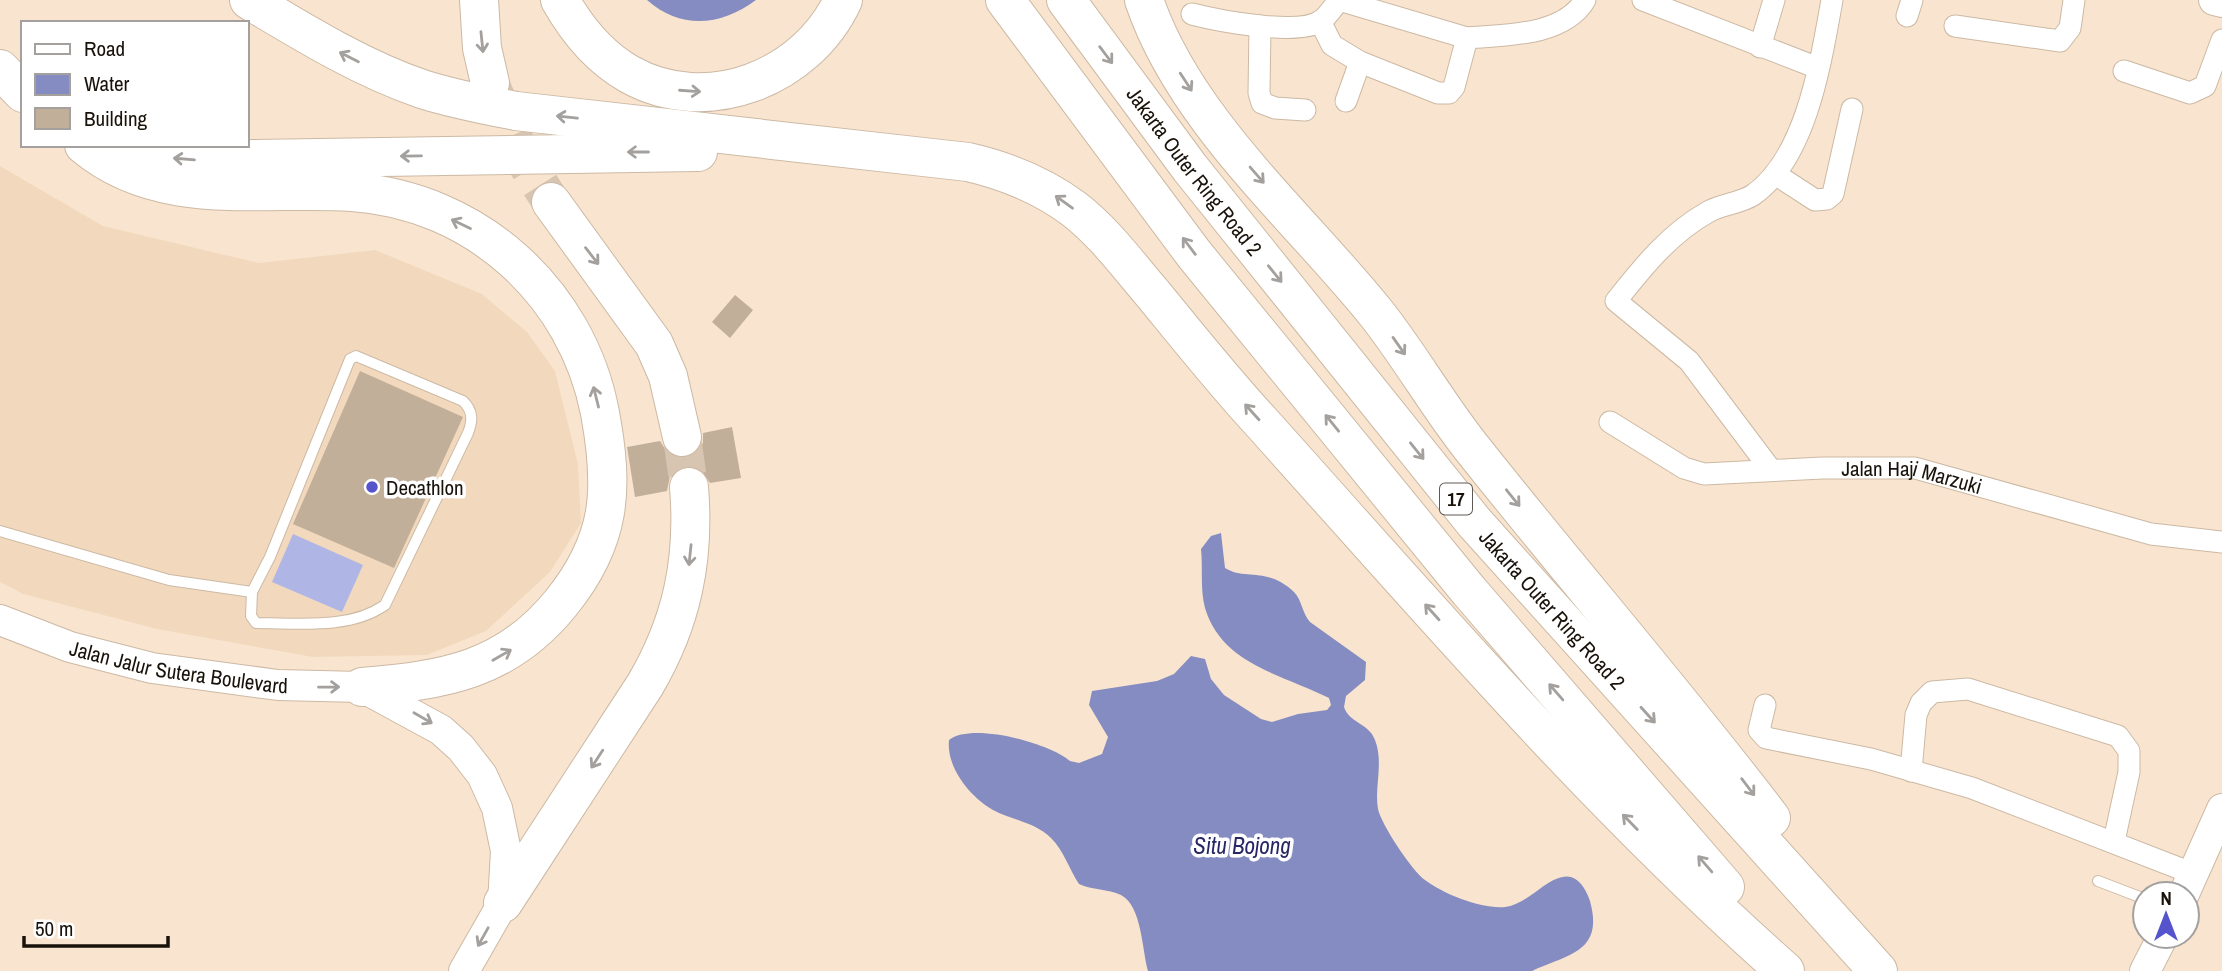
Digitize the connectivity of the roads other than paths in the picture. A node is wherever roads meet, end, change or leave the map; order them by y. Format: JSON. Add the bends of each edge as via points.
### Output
{"nodes":[{"id":1,"x":249,"y":0,"type":"edge"},
{"id":2,"x":479,"y":0,"type":"edge"},
{"id":3,"x":561,"y":0,"type":"edge"},
{"id":4,"x":843,"y":0,"type":"edge"},
{"id":5,"x":1005,"y":0,"type":"edge"},
{"id":6,"x":1066,"y":0,"type":"edge"},
{"id":7,"x":1144,"y":0,"type":"edge"},
{"id":8,"x":1339,"y":0,"type":"edge"},
{"id":9,"x":1585,"y":0,"type":"edge"},
{"id":10,"x":1643,"y":0,"type":"edge"},
{"id":11,"x":1832,"y":0,"type":"edge"},
{"id":12,"x":2074,"y":0,"type":"edge"},
{"id":13,"x":2214,"y":0,"type":"edge"},
{"id":14,"x":1767,"y":2,"type":"edge"},
{"id":15,"x":2222,"y":2,"type":"edge"},
{"id":16,"x":1192,"y":14,"type":"dead end"},
{"id":17,"x":1320,"y":21,"type":"junction"},
{"id":18,"x":1260,"y":26,"type":"junction"},
{"id":19,"x":1955,"y":26,"type":"dead end"},
{"id":20,"x":1467,"y":38,"type":"junction"},
{"id":21,"x":2222,"y":40,"type":"edge"},
{"id":22,"x":1760,"y":47,"type":"junction"},
{"id":23,"x":1360,"y":62,"type":"junction"},
{"id":24,"x":1818,"y":68,"type":"junction"},
{"id":25,"x":0,"y":69,"type":"edge"},
{"id":26,"x":2124,"y":71,"type":"dead end"},
{"id":27,"x":490,"y":83,"type":"tunnel mouth"},
{"id":28,"x":21,"y":91,"type":"edge"},
{"id":29,"x":1346,"y":101,"type":"dead end"},
{"id":30,"x":1852,"y":109,"type":"dead end"},
{"id":31,"x":1305,"y":110,"type":"dead end"},
{"id":32,"x":87,"y":147,"type":"edge"},
{"id":33,"x":121,"y":147,"type":"edge"},
{"id":34,"x":878,"y":152,"type":"junction"},
{"id":35,"x":1775,"y":174,"type":"junction"},
{"id":36,"x":551,"y":202,"type":"tunnel mouth"},
{"id":37,"x":1610,"y":422,"type":"dead end"},
{"id":38,"x":681,"y":437,"type":"tunnel mouth"},
{"id":39,"x":1771,"y":470,"type":"junction"},
{"id":40,"x":688,"y":487,"type":"tunnel mouth"},
{"id":41,"x":1,"y":532,"type":"edge"},
{"id":42,"x":2222,"y":541,"type":"edge"},
{"id":43,"x":252,"y":592,"type":"junction"},
{"id":44,"x":0,"y":620,"type":"edge"},
{"id":45,"x":362,"y":687,"type":"junction"},
{"id":46,"x":1765,"y":705,"type":"dead end"},
{"id":47,"x":1911,"y":771,"type":"junction"},
{"id":48,"x":2222,"y":809,"type":"edge"},
{"id":49,"x":2114,"y":841,"type":"junction"},
{"id":50,"x":2182,"y":880,"type":"edge"},
{"id":51,"x":2191,"y":880,"type":"edge"},
{"id":52,"x":2098,"y":881,"type":"dead end"},
{"id":53,"x":2131,"y":894,"type":"edge"},
{"id":54,"x":503,"y":903,"type":"junction"},
{"id":55,"x":2156,"y":950,"type":"edge"},
{"id":56,"x":464,"y":971,"type":"edge"},
{"id":57,"x":1785,"y":971,"type":"edge"},
{"id":58,"x":1798,"y":971,"type":"edge"},
{"id":59,"x":1878,"y":971,"type":"edge"},
{"id":60,"x":1887,"y":971,"type":"edge"},
{"id":61,"x":2145,"y":971,"type":"edge"}],
"edges":[{"from":34,"to":1,"type":"highway","one_way":true,"via":[[516,111],[462,100],[379,71]]},
{"from":2,"to":27,"type":"highway","one_way":true},
{"from":3,"to":4,"type":"highway","one_way":true,"via":[[598,51],[631,75],[670,89],[708,93],[755,83],[789,64],[815,43]]},
{"from":58,"to":5,"type":"highway","number":"17","one_way":true,"via":[[1451,570],[1194,254]]},
{"from":6,"to":59,"type":"highway","name":"Jakarta Outer Ring Road 2","number":"17","one_way":true,"via":[[1190,168],[1474,522]]},
{"from":7,"to":60,"type":"highway","one_way":true,"via":[[1162,45],[1212,123],[1377,314],[1470,445],[1706,733]]},
{"from":8,"to":17,"type":"street"},
{"from":8,"to":20,"type":"street"},
{"from":9,"to":20,"type":"street","via":[[1569,20],[1511,35]]},
{"from":10,"to":22,"type":"street"},
{"from":11,"to":24,"type":"street"},
{"from":12,"to":19,"type":"street","via":[[2070,28],[2060,41]]},
{"from":13,"to":15,"type":"main road"},
{"from":14,"to":22,"type":"street"},
{"from":16,"to":18,"type":"street"},
{"from":17,"to":18,"type":"street"},
{"from":17,"to":23,"type":"street","via":[[1332,45]]},
{"from":18,"to":31,"type":"street","via":[[1262,103]]},
{"from":20,"to":23,"type":"street","via":[[1454,87],[1448,93]]},
{"from":21,"to":26,"type":"street","via":[[2200,91],[2190,93]]},
{"from":22,"to":24,"type":"street"},
{"from":23,"to":29,"type":"street"},
{"from":24,"to":35,"type":"street","via":[[1801,127]]},
{"from":25,"to":28,"type":"highway"},
{"from":30,"to":35,"type":"street","via":[[1833,194],[1828,199],[1815,200]]},
{"from":45,"to":32,"type":"highway","one_way":true,"via":[[439,680],[492,661],[538,630],[585,567],[603,527],[608,464],[592,382],[567,322],[510,254],[470,228],[425,209],[355,192],[243,193],[185,188],[118,167]]},
{"from":34,"to":33,"type":"highway","one_way":true,"via":[[195,160]]},
{"from":57,"to":34,"type":"highway","one_way":true,"via":[[1696,892],[1478,663],[1233,392],[1115,248],[1075,210],[1036,185],[997,168]]},
{"from":35,"to":39,"type":"street","via":[[1752,195],[1691,221],[1648,261],[1616,301],[1689,361]]},
{"from":36,"to":38,"type":"highway","one_way":true,"via":[[654,344],[668,376]]},
{"from":37,"to":39,"type":"street","name":"Jalan Haji Marzuki","via":[[1684,468],[1704,474]]},
{"from":39,"to":42,"type":"street","name":"Jalan Haji Marzuki","via":[[1915,468],[2151,534]]},
{"from":40,"to":54,"type":"highway","one_way":true,"via":[[690,561],[666,647]]},
{"from":41,"to":43,"type":"lane","via":[[169,580]]},
{"from":43,"to":43,"type":"lane","via":[[311,468],[350,359],[361,356],[463,401],[471,411],[468,433],[385,606],[335,623],[256,623],[251,616]]},
{"from":44,"to":45,"type":"main road","name":"Jalan Jalur Sutera Boulevard","one_way":true,"via":[[70,647],[152,668],[278,685]]},
{"from":45,"to":54,"type":"main road","one_way":true,"via":[[441,730],[482,775],[502,821],[506,851]]},
{"from":46,"to":47,"type":"street","via":[[1759,730],[1766,738]]},
{"from":47,"to":49,"type":"street","via":[[1972,788]]},
{"from":47,"to":49,"type":"street","via":[[1916,715],[1932,692],[1968,689],[2118,736],[2129,751],[2129,772]]},
{"from":48,"to":51,"type":"main road"},
{"from":49,"to":50,"type":"street"},
{"from":52,"to":53,"type":"lane"},
{"from":54,"to":56,"type":"main road","one_way":true},
{"from":55,"to":61,"type":"main road"}]}
